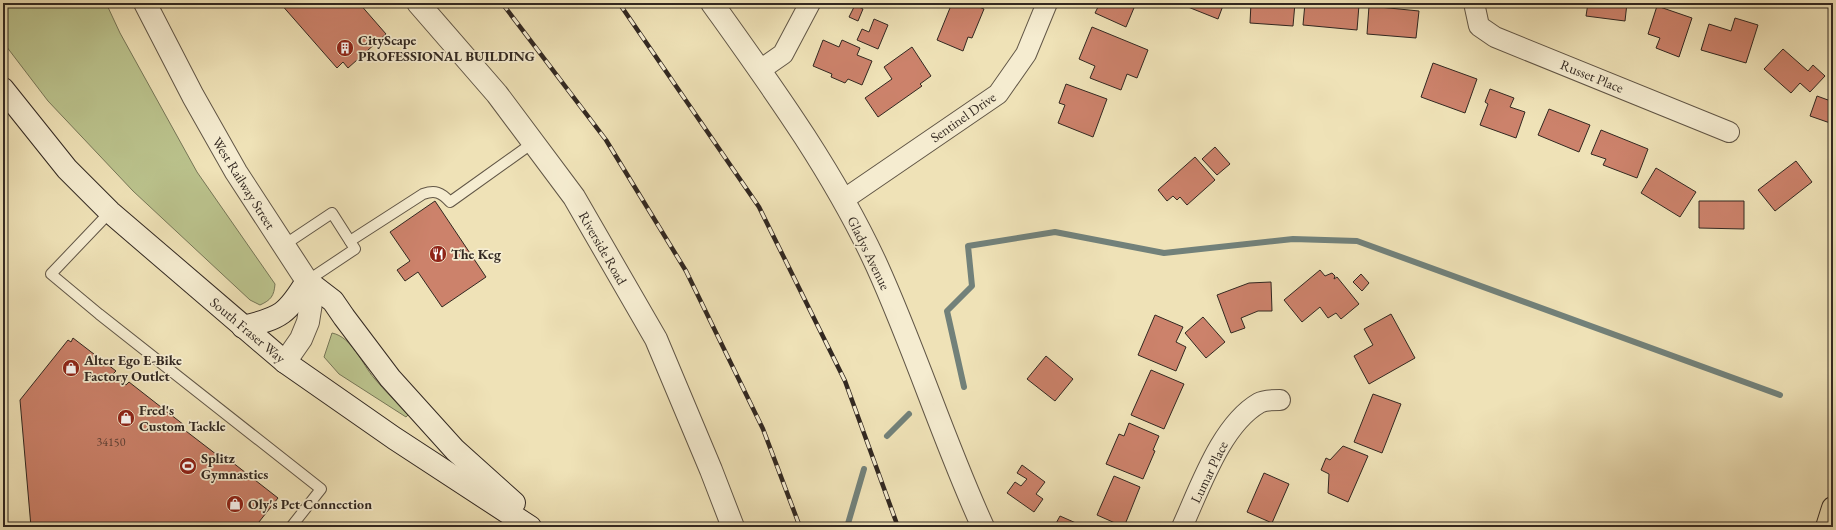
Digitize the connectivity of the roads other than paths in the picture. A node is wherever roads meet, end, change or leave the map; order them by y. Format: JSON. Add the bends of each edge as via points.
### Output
{"nodes":[{"id":1,"x":418,"y":3,"type":"edge"},
{"id":2,"x":712,"y":3,"type":"edge"},
{"id":3,"x":810,"y":3,"type":"edge"},
{"id":4,"x":1047,"y":3,"type":"edge"},
{"id":5,"x":1474,"y":3,"type":"edge"},
{"id":6,"x":148,"y":4,"type":"edge"},
{"id":7,"x":760,"y":70,"type":"junction"},
{"id":8,"x":3,"y":89,"type":"edge"},
{"id":9,"x":1729,"y":132,"type":"dead end"},
{"id":10,"x":534,"y":142,"type":"junction"},
{"id":11,"x":843,"y":200,"type":"junction"},
{"id":12,"x":110,"y":212,"type":"junction"},
{"id":13,"x":284,"y":245,"type":"junction"},
{"id":14,"x":353,"y":245,"type":"junction"},
{"id":15,"x":307,"y":281,"type":"junction"},
{"id":16,"x":243,"y":327,"type":"junction"},
{"id":17,"x":284,"y":362,"type":"junction"},
{"id":18,"x":1280,"y":400,"type":"dead end"},
{"id":19,"x":1833,"y":508,"type":"edge"},
{"id":20,"x":1833,"y":514,"type":"edge"},
{"id":21,"x":291,"y":527,"type":"edge"},
{"id":22,"x":530,"y":527,"type":"edge"},
{"id":23,"x":542,"y":527,"type":"edge"},
{"id":24,"x":733,"y":527,"type":"edge"},
{"id":25,"x":983,"y":527,"type":"edge"},
{"id":26,"x":1182,"y":527,"type":"edge"},
{"id":27,"x":1827,"y":527,"type":"edge"}],
"edges":[{"from":1,"to":10,"type":"street","name":"Riverside Road","via":[[497,94]]},
{"from":2,"to":7,"type":"street","name":"Gladys Avenue"},
{"from":3,"to":7,"type":"street","via":[[783,54]]},
{"from":4,"to":11,"type":"street","name":"Sentinel Drive","via":[[1026,54],[998,94]]},
{"from":5,"to":9,"type":"street","name":"Russet Place","via":[[1479,26],[1495,37]]},
{"from":6,"to":13,"type":"street","name":"West Railway Street","via":[[193,96],[232,165]]},
{"from":7,"to":11,"type":"street","name":"Gladys Avenue","via":[[806,138]]},
{"from":8,"to":12,"type":"street","name":"South Fraser Way","via":[[67,169]]},
{"from":10,"to":14,"type":"lane","via":[[450,202],[442,194],[433,191],[423,194]]},
{"from":10,"to":24,"type":"street","name":"Riverside Road","via":[[574,197],[656,339]]},
{"from":11,"to":25,"type":"street","name":"Gladys Avenue","via":[[877,265]]},
{"from":12,"to":16,"type":"street","name":"South Fraser Way"},
{"from":12,"to":21,"type":"lane","via":[[50,274],[320,489]]},
{"from":13,"to":14,"type":"lane","via":[[332,213]]},
{"from":13,"to":15,"type":"street","name":"West Railway Street"},
{"from":14,"to":15,"type":"lane"},
{"from":15,"to":16,"type":"street","via":[[294,302],[277,317]]},
{"from":15,"to":17,"type":"street","name":"West Railway Street","via":[[311,303],[308,322],[301,339]]},
{"from":15,"to":23,"type":"street","via":[[333,301],[390,378],[455,450]]},
{"from":16,"to":17,"type":"street","name":"South Fraser Way"},
{"from":17,"to":22,"type":"street","name":"South Fraser Way"},
{"from":18,"to":26,"type":"street","name":"Lumar Place","via":[[1260,402],[1241,416],[1221,442]]},
{"from":19,"to":27,"type":"highway"},
{"from":20,"to":27,"type":"highway"}]}
